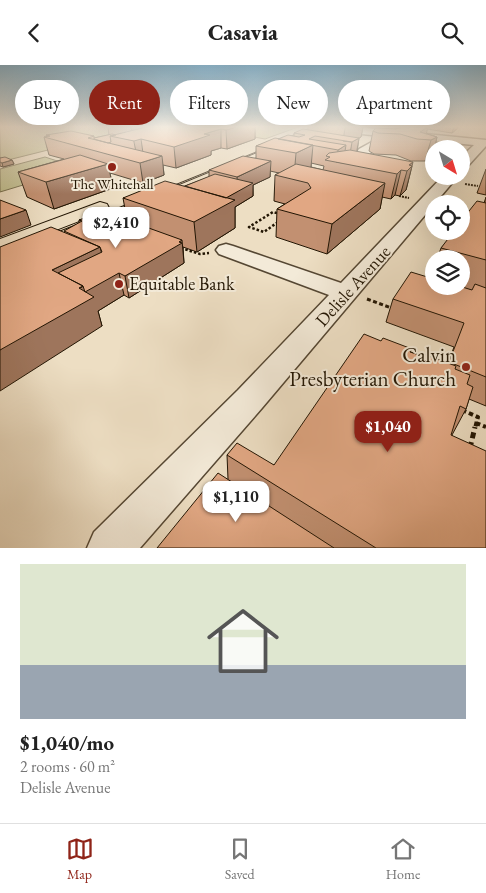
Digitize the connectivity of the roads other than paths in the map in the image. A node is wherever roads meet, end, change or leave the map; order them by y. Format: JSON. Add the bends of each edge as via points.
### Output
{"nodes":[{"id":1,"x":247,"y":150,"type":"edge"},
{"id":2,"x":272,"y":150,"type":"edge"},
{"id":3,"x":363,"y":150,"type":"edge"},
{"id":4,"x":359,"y":151,"type":"edge"},
{"id":5,"x":453,"y":185,"type":"edge"},
{"id":6,"x":0,"y":247,"type":"edge"},
{"id":7,"x":226,"y":250,"type":"road end"},
{"id":8,"x":0,"y":265,"type":"edge"},
{"id":9,"x":347,"y":293,"type":"junction"},
{"id":10,"x":110,"y":548,"type":"edge"}],
"edges":[{"from":1,"to":6,"type":"main road"},
{"from":2,"to":8,"type":"main road"},
{"from":3,"to":4,"type":"street"},
{"from":5,"to":9,"type":"street","name":"Delisle Avenue"},
{"from":7,"to":9,"type":"street"},
{"from":9,"to":10,"type":"street","name":"Delisle Avenue"}]}
